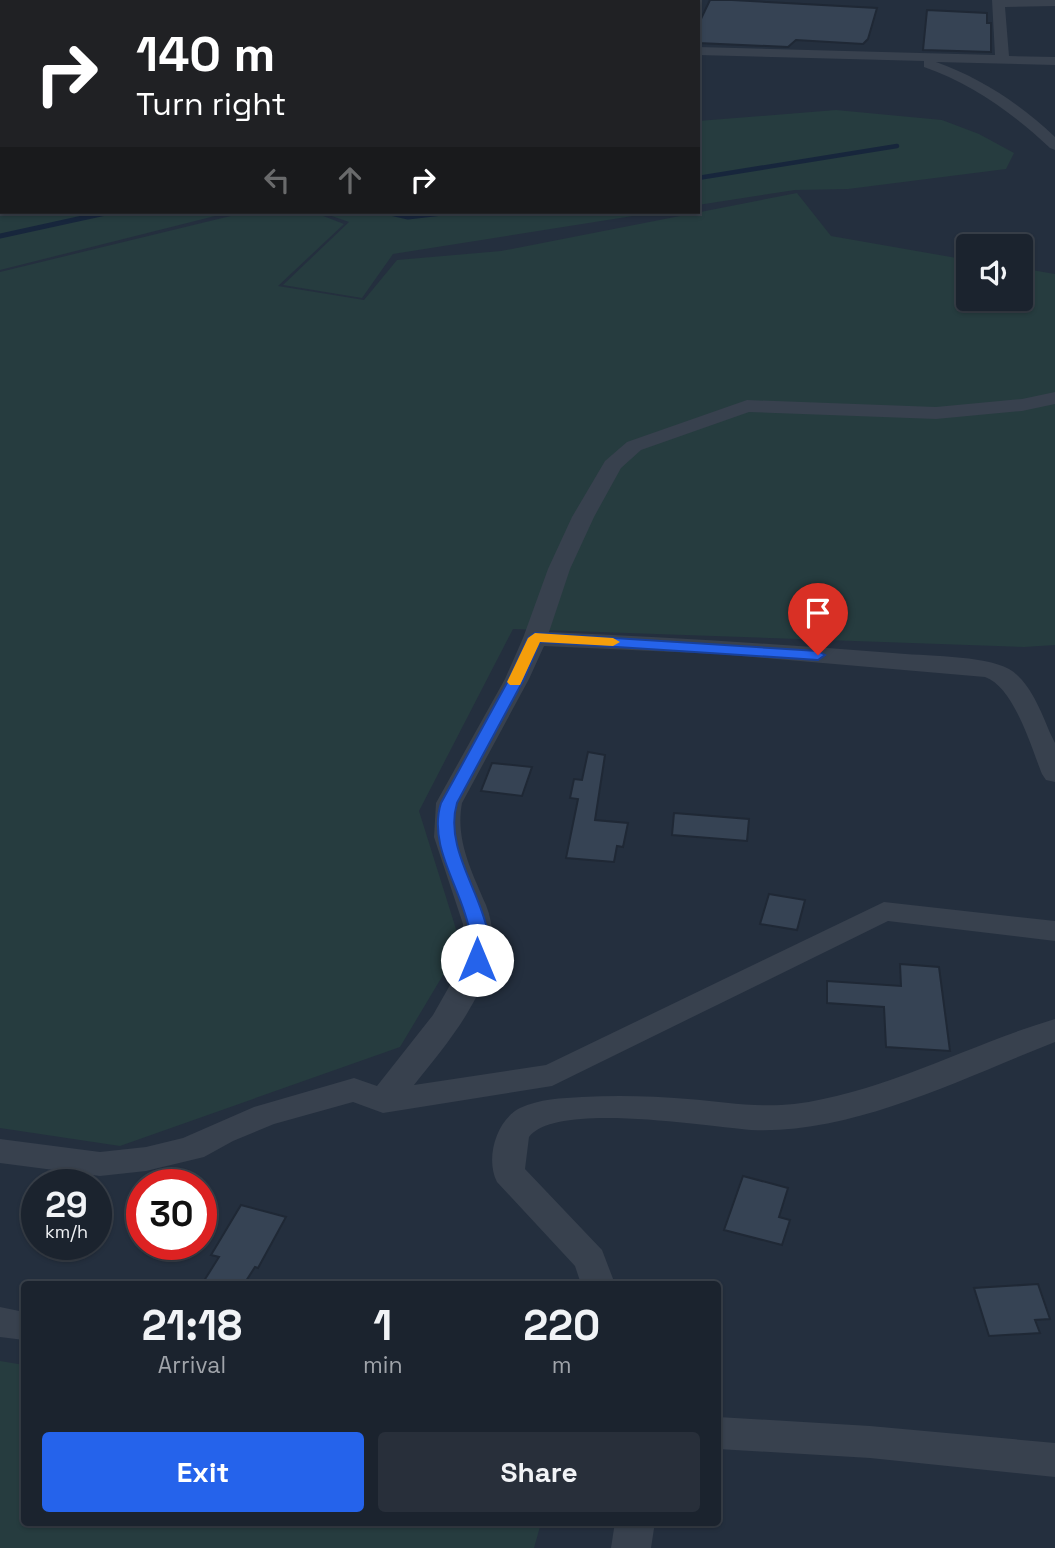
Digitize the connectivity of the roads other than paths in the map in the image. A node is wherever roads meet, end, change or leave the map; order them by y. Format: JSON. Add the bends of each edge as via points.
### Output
{"nodes":[{"id":1,"x":998,"y":2,"type":"edge"},
{"id":2,"x":1055,"y":2,"type":"edge"},
{"id":3,"x":700,"y":51,"type":"edge"},
{"id":4,"x":907,"y":57,"type":"junction"},
{"id":5,"x":1002,"y":61,"type":"junction"},
{"id":6,"x":1055,"y":61,"type":"edge"},
{"id":7,"x":999,"y":100,"type":"junction"},
{"id":8,"x":1044,"y":111,"type":"dead end"},
{"id":9,"x":1055,"y":145,"type":"edge"},
{"id":10,"x":1055,"y":398,"type":"edge"},
{"id":11,"x":535,"y":638,"type":"junction"},
{"id":12,"x":1055,"y":774,"type":"edge"},
{"id":13,"x":1055,"y":931,"type":"edge"},
{"id":14,"x":1055,"y":1030,"type":"edge"},
{"id":15,"x":383,"y":1101,"type":"junction"},
{"id":16,"x":0,"y":1151,"type":"edge"},
{"id":17,"x":597,"y":1281,"type":"edge"},
{"id":18,"x":0,"y":1322,"type":"edge"},
{"id":19,"x":21,"y":1326,"type":"edge"},
{"id":20,"x":721,"y":1433,"type":"edge"},
{"id":21,"x":1055,"y":1460,"type":"edge"},
{"id":22,"x":634,"y":1526,"type":"edge"},
{"id":23,"x":631,"y":1548,"type":"edge"}],
"edges":[{"from":1,"to":2,"type":"street"},
{"from":1,"to":5,"type":"street"},
{"from":3,"to":4,"type":"street"},
{"from":4,"to":5,"type":"street"},
{"from":4,"to":7,"type":"street","via":[[949,71]]},
{"from":5,"to":6,"type":"street"},
{"from":7,"to":8,"type":"street"},
{"from":7,"to":9,"type":"street","via":[[1026,117]]},
{"from":10,"to":11,"type":"street","via":[[936,413],[747,406],[634,446],[612,465],[583,517]]},
{"from":11,"to":12,"type":"street","via":[[744,649],[988,670],[1015,689]]},
{"from":11,"to":15,"type":"street","via":[[445,817],[447,838],[480,934],[477,960],[443,1025]]},
{"from":13,"to":15,"type":"street","via":[[884,911],[552,1075]]},
{"from":14,"to":17,"type":"street","via":[[889,1094],[815,1111],[767,1118],[597,1107],[528,1118],[511,1139],[509,1172],[590,1260]]},
{"from":15,"to":16,"type":"street","via":[[354,1090],[317,1099],[265,1115],[192,1148],[145,1159],[100,1164]]},
{"from":18,"to":19,"type":"street"},
{"from":20,"to":21,"type":"street"},
{"from":22,"to":23,"type":"street"}]}
